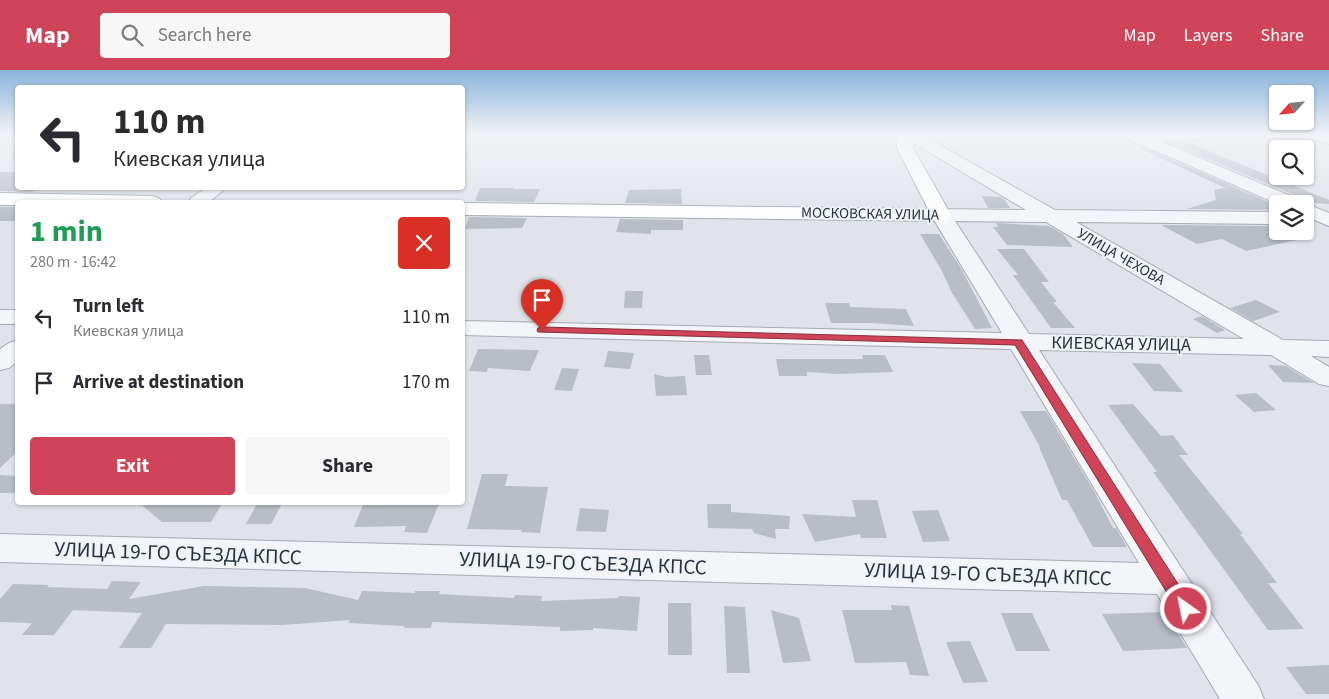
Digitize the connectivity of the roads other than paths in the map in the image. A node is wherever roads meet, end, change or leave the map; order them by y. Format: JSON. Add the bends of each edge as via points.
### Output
{"nodes":[{"id":1,"x":913,"y":163,"type":"edge"},
{"id":2,"x":965,"y":163,"type":"edge"},
{"id":3,"x":1200,"y":163,"type":"edge"},
{"id":4,"x":214,"y":190,"type":"edge"},
{"id":5,"x":1272,"y":195,"type":"edge"},
{"id":6,"x":0,"y":199,"type":"edge"},
{"id":7,"x":51,"y":200,"type":"edge"},
{"id":8,"x":201,"y":200,"type":"edge"},
{"id":9,"x":465,"y":209,"type":"edge"},
{"id":10,"x":1314,"y":213,"type":"edge"},
{"id":11,"x":941,"y":215,"type":"junction"},
{"id":12,"x":1051,"y":216,"type":"junction"},
{"id":13,"x":1269,"y":218,"type":"edge"},
{"id":14,"x":1314,"y":218,"type":"edge"},
{"id":15,"x":1328,"y":219,"type":"edge"},
{"id":16,"x":0,"y":317,"type":"edge"},
{"id":17,"x":15,"y":317,"type":"edge"},
{"id":18,"x":465,"y":328,"type":"edge"},
{"id":19,"x":1018,"y":342,"type":"junction"},
{"id":20,"x":1278,"y":348,"type":"junction"},
{"id":21,"x":1329,"y":349,"type":"edge"},
{"id":22,"x":15,"y":350,"type":"edge"},
{"id":23,"x":0,"y":362,"type":"edge"},
{"id":24,"x":1329,"y":378,"type":"edge"},
{"id":25,"x":0,"y":548,"type":"edge"},
{"id":26,"x":1166,"y":579,"type":"junction"},
{"id":27,"x":1243,"y":699,"type":"edge"}],
"edges":[{"from":1,"to":11,"type":"main road"},
{"from":2,"to":12,"type":"street","name":"УЛИЦА ЧЕХОВА"},
{"from":3,"to":5,"type":"street"},
{"from":4,"to":8,"type":"street"},
{"from":6,"to":7,"type":"main road"},
{"from":9,"to":11,"type":"main road","name":"МОСКОВСКАЯ УЛИЦА"},
{"from":10,"to":15,"type":"street"},
{"from":11,"to":12,"type":"street","name":"МОСКОВСКАЯ УЛИЦА"},
{"from":11,"to":19,"type":"street"},
{"from":12,"to":13,"type":"street","name":"МОСКОВСКАЯ УЛИЦА"},
{"from":12,"to":20,"type":"street","name":"УЛИЦА ЧЕХОВА"},
{"from":14,"to":15,"type":"street"},
{"from":16,"to":17,"type":"street"},
{"from":18,"to":19,"type":"street","name":"КИЕВСКАЯ УЛИЦА"},
{"from":19,"to":20,"type":"street","name":"КИЕВСКАЯ УЛИЦА"},
{"from":19,"to":26,"type":"street"},
{"from":20,"to":21,"type":"street","name":"КИЕВСКАЯ УЛИЦА"},
{"from":20,"to":24,"type":"street","name":"УЛИЦА ЧЕХОВА"},
{"from":22,"to":23,"type":"street"},
{"from":25,"to":26,"type":"street","name":"УЛИЦА 19-ГО СЪЕЗДА КПСС"},
{"from":26,"to":27,"type":"street"}]}
